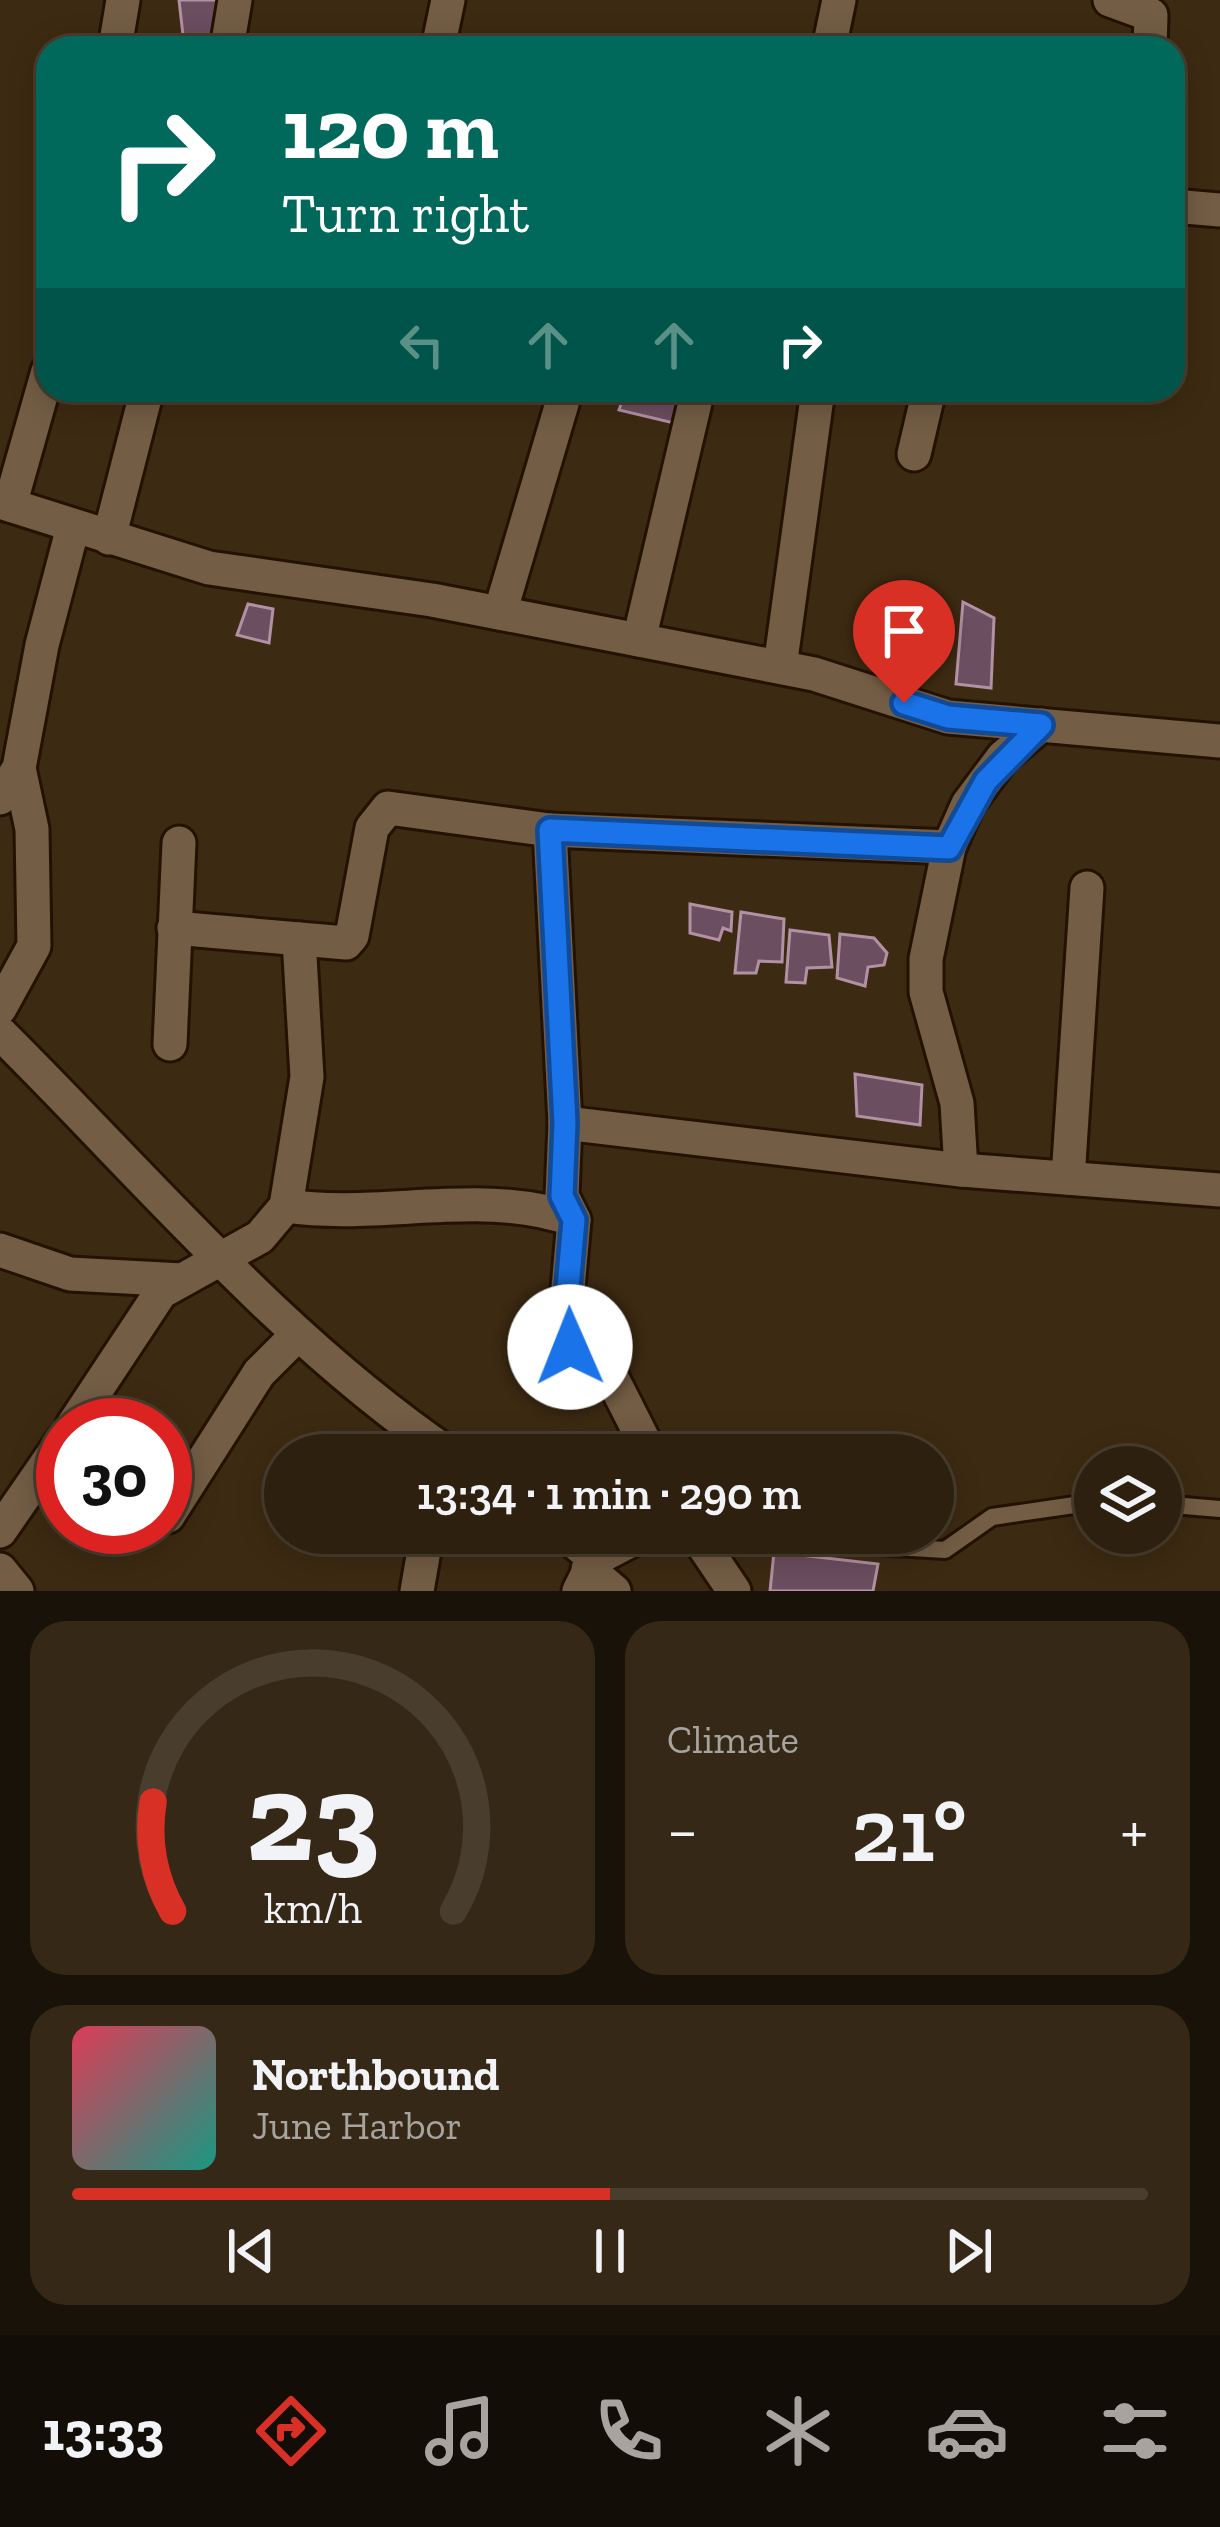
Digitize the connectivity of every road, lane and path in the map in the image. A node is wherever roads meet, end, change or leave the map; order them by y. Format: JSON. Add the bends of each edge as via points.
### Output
{"nodes":[{"id":1,"x":123,"y":0,"type":"edge"},
{"id":2,"x":235,"y":0,"type":"edge"},
{"id":3,"x":448,"y":0,"type":"edge"},
{"id":4,"x":839,"y":0,"type":"edge"},
{"id":5,"x":1110,"y":0,"type":"edge"},
{"id":6,"x":117,"y":36,"type":"edge"},
{"id":7,"x":229,"y":36,"type":"edge"},
{"id":8,"x":440,"y":36,"type":"edge"},
{"id":9,"x":832,"y":36,"type":"edge"},
{"id":10,"x":1150,"y":36,"type":"edge"},
{"id":11,"x":1185,"y":207,"type":"edge"},
{"id":12,"x":1220,"y":210,"type":"edge"},
{"id":13,"x":38,"y":402,"type":"edge"},
{"id":14,"x":143,"y":402,"type":"edge"},
{"id":15,"x":562,"y":402,"type":"edge"},
{"id":16,"x":695,"y":402,"type":"edge"},
{"id":17,"x":816,"y":402,"type":"edge"},
{"id":18,"x":926,"y":402,"type":"edge"},
{"id":19,"x":914,"y":454,"type":"dead end"},
{"id":20,"x":5,"y":504,"type":"edge"},
{"id":21,"x":73,"y":527,"type":"junction"},
{"id":22,"x":109,"y":538,"type":"junction"},
{"id":23,"x":500,"y":613,"type":"junction"},
{"id":24,"x":639,"y":640,"type":"junction"},
{"id":25,"x":780,"y":668,"type":"junction"},
{"id":26,"x":1041,"y":725,"type":"junction"},
{"id":27,"x":1220,"y":741,"type":"edge"},
{"id":28,"x":19,"y":768,"type":"junction"},
{"id":29,"x":0,"y":798,"type":"edge"},
{"id":30,"x":550,"y":830,"type":"junction"},
{"id":31,"x":179,"y":843,"type":"dead end"},
{"id":32,"x":949,"y":848,"type":"junction"},
{"id":33,"x":1087,"y":888,"type":"dead end"},
{"id":34,"x":174,"y":928,"type":"junction"},
{"id":35,"x":299,"y":939,"type":"junction"},
{"id":36,"x":0,"y":1008,"type":"edge"},
{"id":37,"x":170,"y":1044,"type":"dead end"},
{"id":38,"x":5,"y":1047,"type":"edge"},
{"id":39,"x":565,"y":1123,"type":"junction"},
{"id":40,"x":961,"y":1170,"type":"junction"},
{"id":41,"x":1069,"y":1178,"type":"junction"},
{"id":42,"x":1220,"y":1190,"type":"edge"},
{"id":43,"x":286,"y":1206,"type":"junction"},
{"id":44,"x":574,"y":1220,"type":"junction"},
{"id":45,"x":0,"y":1250,"type":"edge"},
{"id":46,"x":226,"y":1261,"type":"junction"},
{"id":47,"x":182,"y":1280,"type":"junction"},
{"id":48,"x":298,"y":1334,"type":"junction"},
{"id":49,"x":91,"y":1398,"type":"edge"},
{"id":50,"x":419,"y":1434,"type":"edge"},
{"id":51,"x":640,"y":1434,"type":"edge"},
{"id":52,"x":36,"y":1478,"type":"edge"},
{"id":53,"x":192,"y":1478,"type":"edge"},
{"id":54,"x":1074,"y":1505,"type":"edge"},
{"id":55,"x":1182,"y":1506,"type":"edge"},
{"id":56,"x":1220,"y":1509,"type":"edge"},
{"id":57,"x":0,"y":1531,"type":"edge"},
{"id":58,"x":954,"y":1544,"type":"edge"},
{"id":59,"x":423,"y":1554,"type":"edge"},
{"id":60,"x":621,"y":1554,"type":"edge"},
{"id":61,"x":709,"y":1554,"type":"edge"},
{"id":62,"x":0,"y":1570,"type":"edge"},
{"id":63,"x":594,"y":1578,"type":"edge"},
{"id":64,"x":16,"y":1591,"type":"edge"},
{"id":65,"x":417,"y":1591,"type":"edge"},
{"id":66,"x":734,"y":1591,"type":"edge"}],
"edges":[{"from":1,"to":6,"type":"street"},
{"from":2,"to":7,"type":"street"},
{"from":3,"to":8,"type":"street"},
{"from":4,"to":9,"type":"street"},
{"from":5,"to":10,"type":"street","via":[[1151,15]]},
{"from":11,"to":12,"type":"street"},
{"from":13,"to":20,"type":"street"},
{"from":14,"to":22,"type":"street"},
{"from":15,"to":23,"type":"street"},
{"from":16,"to":24,"type":"street"},
{"from":17,"to":25,"type":"street"},
{"from":18,"to":19,"type":"street"},
{"from":20,"to":21,"type":"street"},
{"from":21,"to":22,"type":"street"},
{"from":21,"to":28,"type":"street"},
{"from":22,"to":23,"type":"street","via":[[209,568]]},
{"from":23,"to":24,"type":"street"},
{"from":24,"to":25,"type":"street"},
{"from":25,"to":26,"type":"street","via":[[948,717]]},
{"from":26,"to":27,"type":"street"},
{"from":26,"to":32,"type":"street","via":[[968,804]]},
{"from":28,"to":29,"type":"street"},
{"from":28,"to":36,"type":"street","via":[[32,829],[34,946]]},
{"from":30,"to":32,"type":"street"},
{"from":30,"to":35,"type":"street","via":[[388,808],[372,828],[350,940]]},
{"from":30,"to":39,"type":"street"},
{"from":31,"to":34,"type":"street"},
{"from":32,"to":40,"type":"street","via":[[926,992],[957,1103]]},
{"from":33,"to":41,"type":"street"},
{"from":34,"to":35,"type":"street"},
{"from":34,"to":37,"type":"street"},
{"from":35,"to":43,"type":"street","via":[[307,1077]]},
{"from":38,"to":46,"type":"street"},
{"from":39,"to":40,"type":"street"},
{"from":39,"to":44,"type":"street","via":[[562,1196]]},
{"from":40,"to":41,"type":"street"},
{"from":41,"to":42,"type":"street"},
{"from":43,"to":44,"type":"street","via":[[362,1212],[514,1204]]},
{"from":43,"to":46,"type":"street","via":[[260,1238]]},
{"from":44,"to":51,"type":"street","via":[[570,1347],[612,1378]]},
{"from":45,"to":47,"type":"street","via":[[70,1274]]},
{"from":46,"to":47,"type":"street"},
{"from":46,"to":48,"type":"street"},
{"from":47,"to":49,"type":"street","via":[[161,1292]]},
{"from":48,"to":50,"type":"street"},
{"from":48,"to":53,"type":"street","via":[[259,1373]]},
{"from":52,"to":57,"type":"street"},
{"from":54,"to":58,"type":"lane","via":[[992,1517]]},
{"from":55,"to":56,"type":"lane"},
{"from":59,"to":65,"type":"street"},
{"from":60,"to":63,"type":"street"},
{"from":61,"to":66,"type":"street"},
{"from":62,"to":64,"type":"street"}]}
